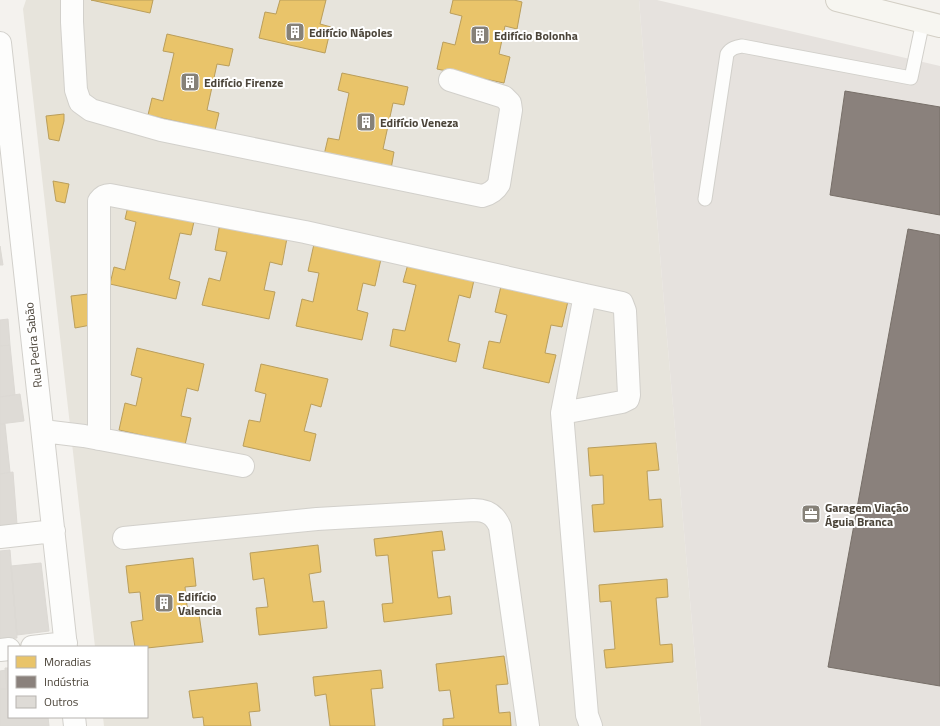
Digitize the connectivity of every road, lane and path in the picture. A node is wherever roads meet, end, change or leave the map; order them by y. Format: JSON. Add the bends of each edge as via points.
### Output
{"nodes":[{"id":1,"x":72,"y":0,"type":"edge"},
{"id":2,"x":837,"y":0,"type":"edge"},
{"id":3,"x":931,"y":23,"type":"edge"},
{"id":4,"x":0,"y":43,"type":"edge"},
{"id":5,"x":450,"y":80,"type":"dead end"},
{"id":6,"x":705,"y":199,"type":"dead end"},
{"id":7,"x":585,"y":295,"type":"junction"},
{"id":8,"x":562,"y":413,"type":"junction"},
{"id":9,"x":43,"y":431,"type":"junction"},
{"id":10,"x":99,"y":439,"type":"junction"},
{"id":11,"x":243,"y":466,"type":"dead end"},
{"id":12,"x":54,"y":531,"type":"junction"},
{"id":13,"x":0,"y":537,"type":"edge"},
{"id":14,"x":124,"y":538,"type":"dead end"},
{"id":15,"x":66,"y":645,"type":"edge"},
{"id":16,"x":49,"y":646,"type":"edge"},
{"id":17,"x":528,"y":726,"type":"edge"},
{"id":18,"x":591,"y":726,"type":"edge"}],
"edges":[{"from":1,"to":5,"type":"street","via":[[76,90],[80,102],[91,110],[161,130],[487,195],[499,184],[510,103],[504,97]]},
{"from":2,"to":3,"type":"street"},
{"from":3,"to":6,"type":"lane","via":[[911,78],[742,46],[730,50],[727,54]]},
{"from":4,"to":9,"type":"street","name":"Rua Pedra Sabão"},
{"from":7,"to":8,"type":"street"},
{"from":7,"to":8,"type":"street","via":[[622,303],[625,311],[629,395],[628,399],[622,402]]},
{"from":7,"to":10,"type":"street","via":[[305,232],[107,195],[99,201]]},
{"from":8,"to":18,"type":"street","via":[[587,714]]},
{"from":9,"to":10,"type":"street"},
{"from":9,"to":12,"type":"street","name":"Rua Pedra Sabão"},
{"from":10,"to":11,"type":"street"},
{"from":12,"to":13,"type":"street"},
{"from":12,"to":15,"type":"street","name":"Rua Pedra Sabão"},
{"from":14,"to":17,"type":"street","via":[[316,519],[474,510],[487,512],[498,520],[500,527]]},
{"from":15,"to":16,"type":"street"}]}
